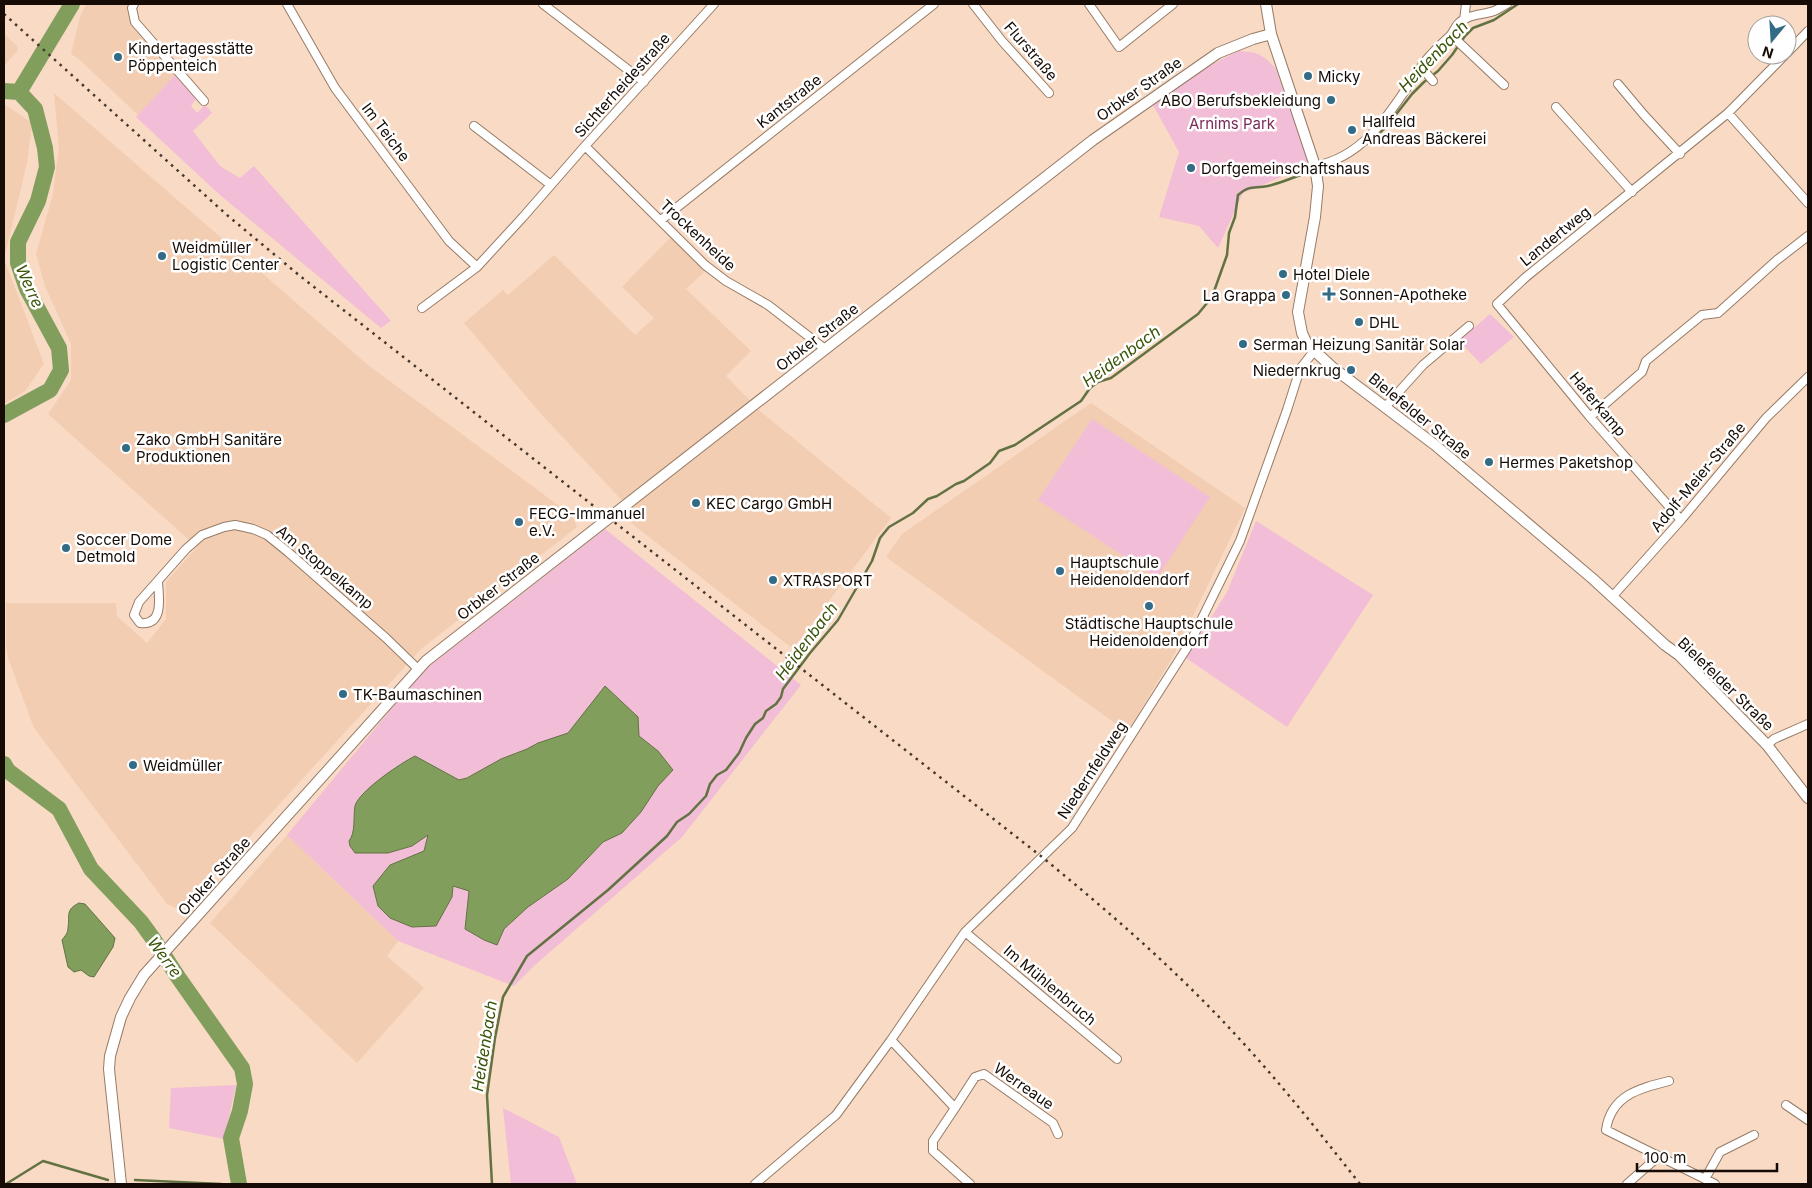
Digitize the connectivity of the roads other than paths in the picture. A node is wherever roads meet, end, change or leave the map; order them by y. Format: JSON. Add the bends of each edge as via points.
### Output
{"nodes":[{"id":1,"x":134,"y":4,"type":"edge"},
{"id":2,"x":287,"y":4,"type":"edge"},
{"id":3,"x":543,"y":4,"type":"edge"},
{"id":4,"x":714,"y":4,"type":"edge"},
{"id":5,"x":934,"y":4,"type":"edge"},
{"id":6,"x":974,"y":4,"type":"edge"},
{"id":7,"x":1089,"y":4,"type":"edge"},
{"id":8,"x":1173,"y":4,"type":"edge"},
{"id":9,"x":1266,"y":4,"type":"edge"},
{"id":10,"x":1466,"y":4,"type":"edge"},
{"id":11,"x":1507,"y":4,"type":"edge"},
{"id":12,"x":1464,"y":20,"type":"junction"},
{"id":13,"x":1808,"y":31,"type":"edge"},
{"id":14,"x":1271,"y":34,"type":"junction"},
{"id":15,"x":1451,"y":35,"type":"junction"},
{"id":16,"x":1797,"y":42,"type":"edge"},
{"id":17,"x":1775,"y":65,"type":"edge"},
{"id":18,"x":1421,"y":67,"type":"junction"},
{"id":19,"x":1431,"y":79,"type":"dead end"},
{"id":20,"x":644,"y":82,"type":"junction"},
{"id":21,"x":1618,"y":84,"type":"dead end"},
{"id":22,"x":1504,"y":85,"type":"dead end"},
{"id":23,"x":1049,"y":93,"type":"dead end"},
{"id":24,"x":204,"y":101,"type":"dead end"},
{"id":25,"x":1556,"y":107,"type":"dead end"},
{"id":26,"x":1728,"y":113,"type":"junction"},
{"id":27,"x":474,"y":126,"type":"dead end"},
{"id":28,"x":585,"y":146,"type":"junction"},
{"id":29,"x":1680,"y":154,"type":"junction"},
{"id":30,"x":1316,"y":166,"type":"junction"},
{"id":31,"x":551,"y":185,"type":"junction"},
{"id":32,"x":1632,"y":192,"type":"junction"},
{"id":33,"x":1808,"y":202,"type":"edge"},
{"id":34,"x":661,"y":220,"type":"junction"},
{"id":35,"x":1808,"y":236,"type":"edge"},
{"id":36,"x":477,"y":266,"type":"junction"},
{"id":37,"x":1497,"y":304,"type":"joint"},
{"id":38,"x":422,"y":308,"type":"dead end"},
{"id":39,"x":1469,"y":326,"type":"dead end"},
{"id":40,"x":826,"y":349,"type":"junction"},
{"id":41,"x":1314,"y":351,"type":"junction"},
{"id":42,"x":1808,"y":378,"type":"edge"},
{"id":43,"x":1386,"y":406,"type":"junction"},
{"id":44,"x":1590,"y":417,"type":"junction"},
{"id":45,"x":1681,"y":520,"type":"junction"},
{"id":46,"x":158,"y":582,"type":"junction"},
{"id":47,"x":1612,"y":597,"type":"junction"},
{"id":48,"x":418,"y":669,"type":"junction"},
{"id":49,"x":1808,"y":724,"type":"edge"},
{"id":50,"x":1767,"y":744,"type":"junction"},
{"id":51,"x":1808,"y":798,"type":"edge"},
{"id":52,"x":965,"y":932,"type":"junction"},
{"id":53,"x":891,"y":1040,"type":"junction"},
{"id":54,"x":1117,"y":1059,"type":"dead end"},
{"id":55,"x":1669,"y":1081,"type":"dead end"},
{"id":56,"x":1786,"y":1105,"type":"dead end"},
{"id":57,"x":955,"y":1108,"type":"junction"},
{"id":58,"x":1808,"y":1120,"type":"edge"},
{"id":59,"x":1058,"y":1134,"type":"dead end"},
{"id":60,"x":1754,"y":1136,"type":"dead end"},
{"id":61,"x":1659,"y":1156,"type":"junction"},
{"id":62,"x":1705,"y":1179,"type":"junction"},
{"id":63,"x":121,"y":1184,"type":"edge"},
{"id":64,"x":755,"y":1184,"type":"edge"},
{"id":65,"x":970,"y":1184,"type":"edge"},
{"id":66,"x":1627,"y":1184,"type":"edge"},
{"id":67,"x":1715,"y":1184,"type":"edge"}],
"edges":[{"from":1,"to":24,"type":"street","via":[[135,22]]},
{"from":2,"to":36,"type":"street","name":"Im Teiche","via":[[335,88],[450,241]]},
{"from":3,"to":20,"type":"street"},
{"from":4,"to":20,"type":"street","name":"Sichterheidestraße"},
{"from":5,"to":34,"type":"street","name":"Kantstraße"},
{"from":6,"to":23,"type":"street","name":"Flurstraße"},
{"from":7,"to":8,"type":"street","via":[[1119,47]]},
{"from":9,"to":14,"type":"street","name":"Bielefelder Straße"},
{"from":10,"to":12,"type":"street"},
{"from":11,"to":12,"type":"street"},
{"from":12,"to":15,"type":"street"},
{"from":13,"to":16,"type":"street","name":"Landertweg"},
{"from":14,"to":30,"type":"street","name":"Bielefelder Straße"},
{"from":14,"to":40,"type":"street","name":"Orbker Straße","via":[[1218,53],[1093,140]]},
{"from":15,"to":18,"type":"street","via":[[1437,46]]},
{"from":15,"to":22,"type":"street"},
{"from":17,"to":26,"type":"street","name":"Landertweg"},
{"from":18,"to":19,"type":"street"},
{"from":18,"to":30,"type":"street","via":[[1390,119],[1345,156]]},
{"from":20,"to":28,"type":"street","name":"Sichterheidestraße"},
{"from":21,"to":29,"type":"street"},
{"from":25,"to":32,"type":"street"},
{"from":26,"to":29,"type":"street","name":"Landertweg"},
{"from":26,"to":33,"type":"street"},
{"from":27,"to":31,"type":"street"},
{"from":28,"to":31,"type":"street","name":"Sichterheidestraße"},
{"from":28,"to":34,"type":"street","name":"Trockenheide"},
{"from":29,"to":32,"type":"street","name":"Landertweg"},
{"from":30,"to":41,"type":"street","name":"Bielefelder Straße","via":[[1315,217],[1298,312],[1304,339]]},
{"from":31,"to":36,"type":"street","name":"Sichterheidestraße"},
{"from":32,"to":37,"type":"street","name":"Landertweg"},
{"from":34,"to":40,"type":"street","name":"Trockenheide","via":[[705,265],[768,305]]},
{"from":35,"to":44,"type":"street","via":[[1718,313],[1702,315],[1646,361],[1642,372]]},
{"from":36,"to":38,"type":"street","name":"Sichterheidestraße"},
{"from":37,"to":44,"type":"street","name":"Haferkamp"},
{"from":39,"to":43,"type":"street","via":[[1423,365]]},
{"from":40,"to":48,"type":"street","name":"Orbker Straße"},
{"from":41,"to":43,"type":"street","name":"Bielefelder Straße"},
{"from":41,"to":52,"type":"street","name":"Niedernfeldweg","via":[[1300,369],[1240,541],[1188,647],[1072,828]]},
{"from":42,"to":45,"type":"street","name":"Adolf-Meier-Straße","via":[[1766,418]]},
{"from":43,"to":47,"type":"street","name":"Bielefelder Straße"},
{"from":44,"to":45,"type":"street","name":"Haferkamp"},
{"from":45,"to":47,"type":"street","name":"Adolf-Meier-Straße"},
{"from":46,"to":46,"type":"street","name":"Am Stoppelkamp","via":[[135,608],[134,615],[140,623],[156,620]]},
{"from":46,"to":48,"type":"street","name":"Am Stoppelkamp","via":[[202,535],[235,525],[253,529],[267,535],[288,552]]},
{"from":47,"to":50,"type":"street","name":"Bielefelder Straße","via":[[1679,655]]},
{"from":48,"to":63,"type":"street","name":"Orbker Straße","via":[[152,966],[130,998],[121,1017],[109,1070]]},
{"from":49,"to":50,"type":"street"},
{"from":50,"to":51,"type":"street","name":"Bielefelder Straße"},
{"from":52,"to":53,"type":"street","name":"Niedernfeldweg"},
{"from":52,"to":54,"type":"street","name":"Im Mühlenbruch"},
{"from":53,"to":57,"type":"street"},
{"from":53,"to":64,"type":"street","name":"Niedernfeldweg","via":[[836,1116]]},
{"from":55,"to":61,"type":"street","via":[[1622,1098],[1608,1120],[1606,1130]]},
{"from":56,"to":58,"type":"street"},
{"from":57,"to":59,"type":"street","name":"Werreaue","via":[[975,1077],[984,1074],[1053,1123]]},
{"from":57,"to":65,"type":"street","name":"Werreaue","via":[[933,1141],[933,1151]]},
{"from":60,"to":62,"type":"street","via":[[1720,1152]]},
{"from":61,"to":62,"type":"street"},
{"from":61,"to":66,"type":"street"},
{"from":62,"to":67,"type":"street"}]}
